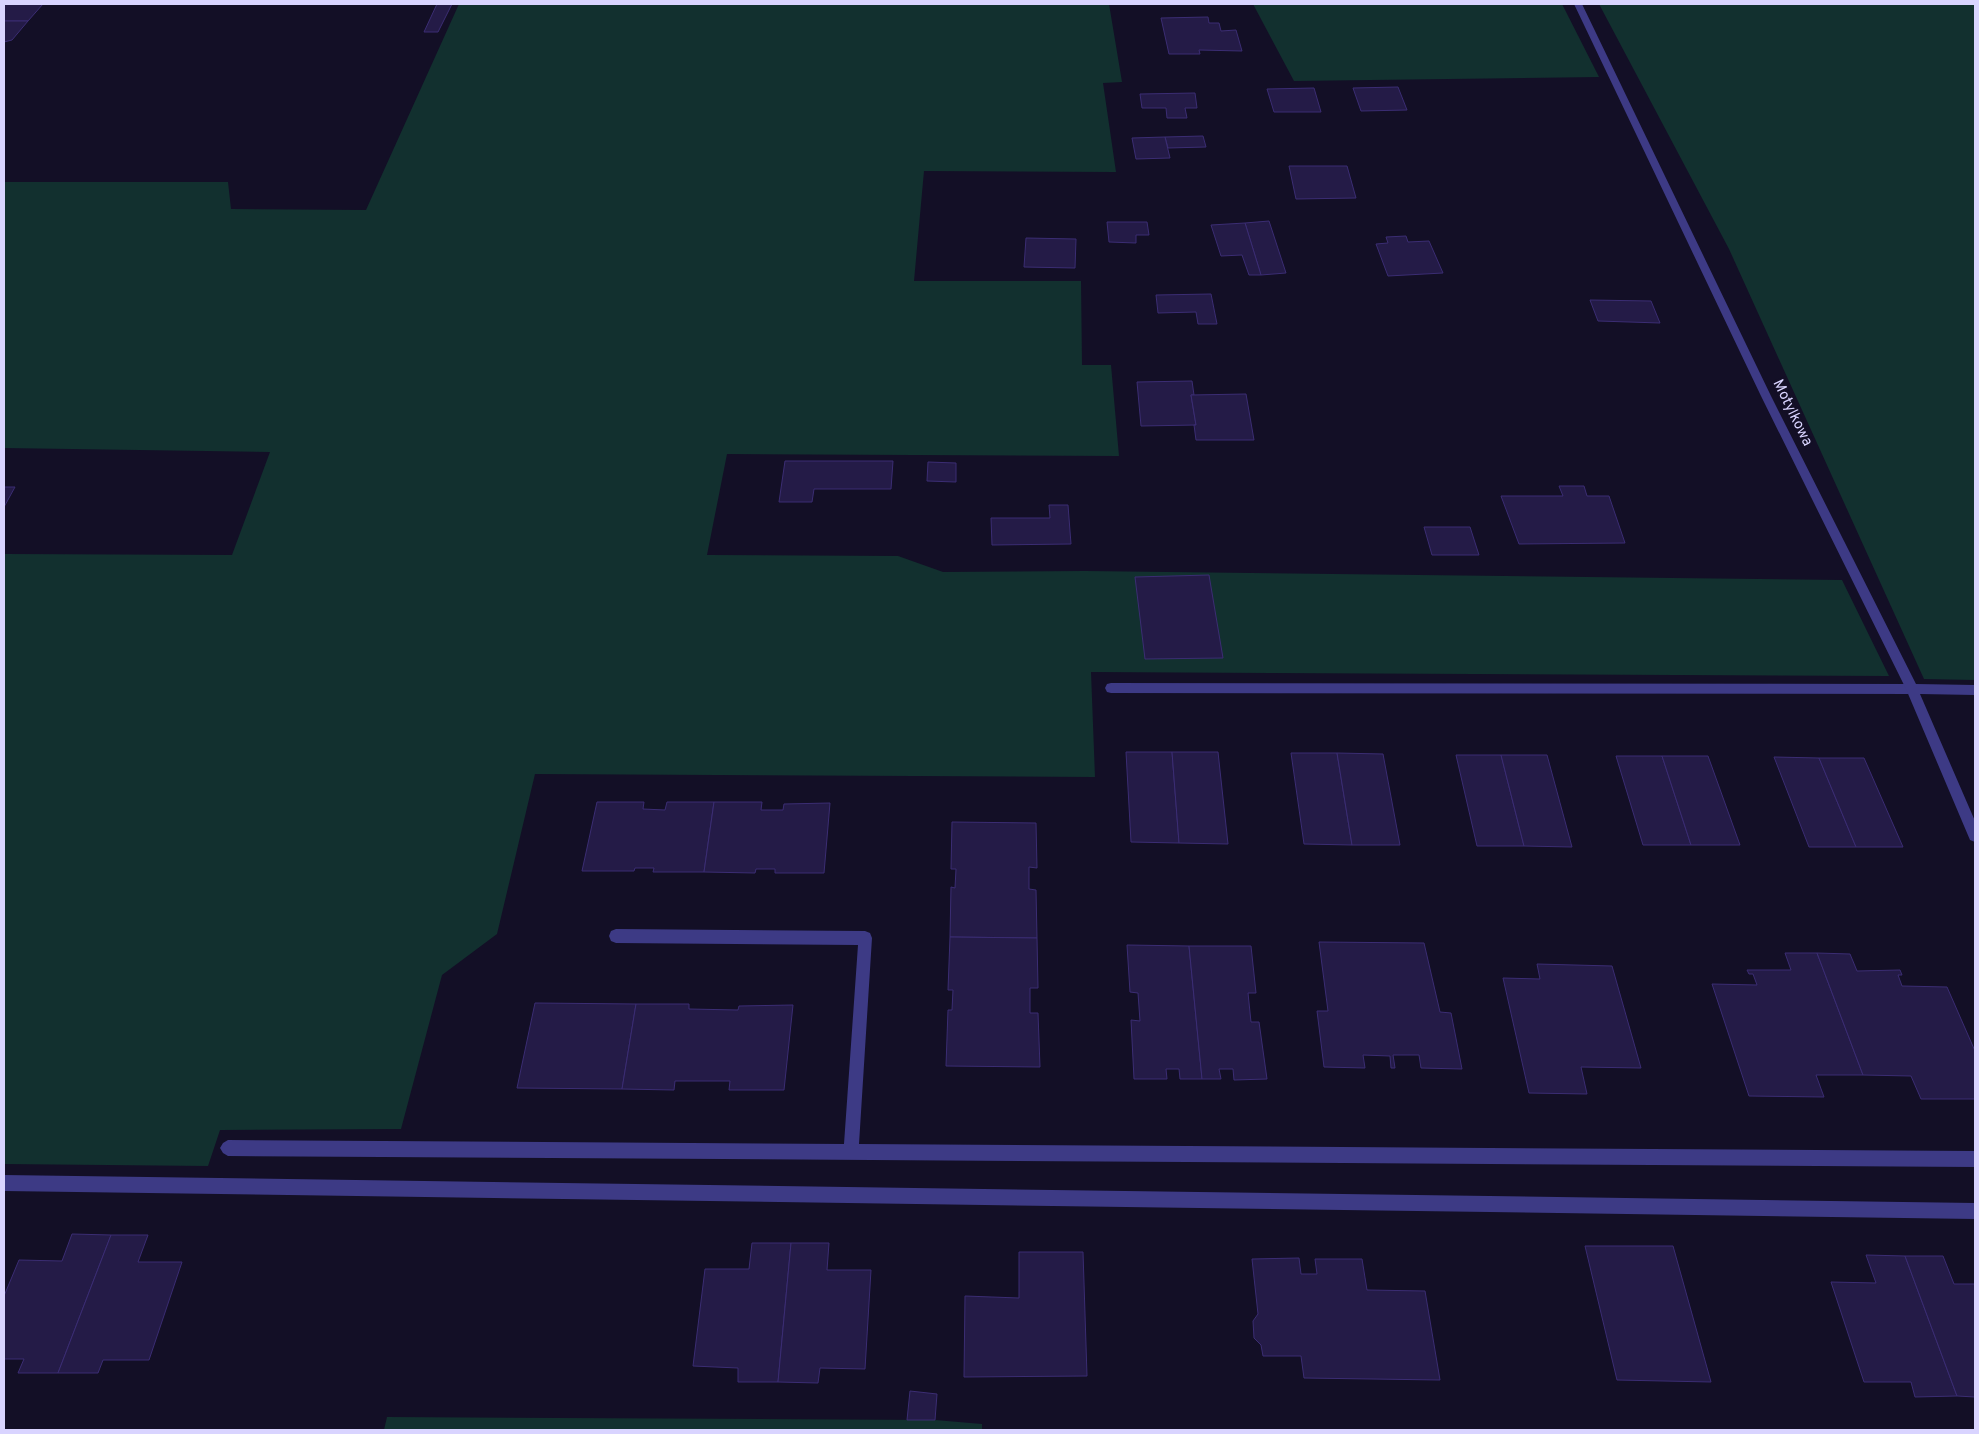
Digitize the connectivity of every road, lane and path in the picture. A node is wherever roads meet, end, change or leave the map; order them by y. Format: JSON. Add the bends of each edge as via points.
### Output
{"nodes":[{"id":1,"x":1578,"y":4,"type":"edge"},
{"id":2,"x":1111,"y":688,"type":"dead end"},
{"id":3,"x":1912,"y":689,"type":"junction"},
{"id":4,"x":1975,"y":690,"type":"edge"},
{"id":5,"x":1975,"y":836,"type":"edge"},
{"id":6,"x":616,"y":936,"type":"dead end"},
{"id":7,"x":228,"y":1148,"type":"dead end"},
{"id":8,"x":852,"y":1153,"type":"junction"},
{"id":9,"x":1975,"y":1159,"type":"edge"},
{"id":10,"x":4,"y":1183,"type":"edge"},
{"id":11,"x":1975,"y":1211,"type":"edge"}],
"edges":[{"from":1,"to":3,"type":"street","name":"Motylkowa","via":[[1766,396]]},
{"from":2,"to":3,"type":"street"},
{"from":3,"to":4,"type":"street"},
{"from":3,"to":5,"type":"street","name":"Motylkowa"},
{"from":6,"to":8,"type":"street","via":[[865,938]]},
{"from":7,"to":8,"type":"street"},
{"from":8,"to":9,"type":"street"},
{"from":10,"to":11,"type":"street"}]}
